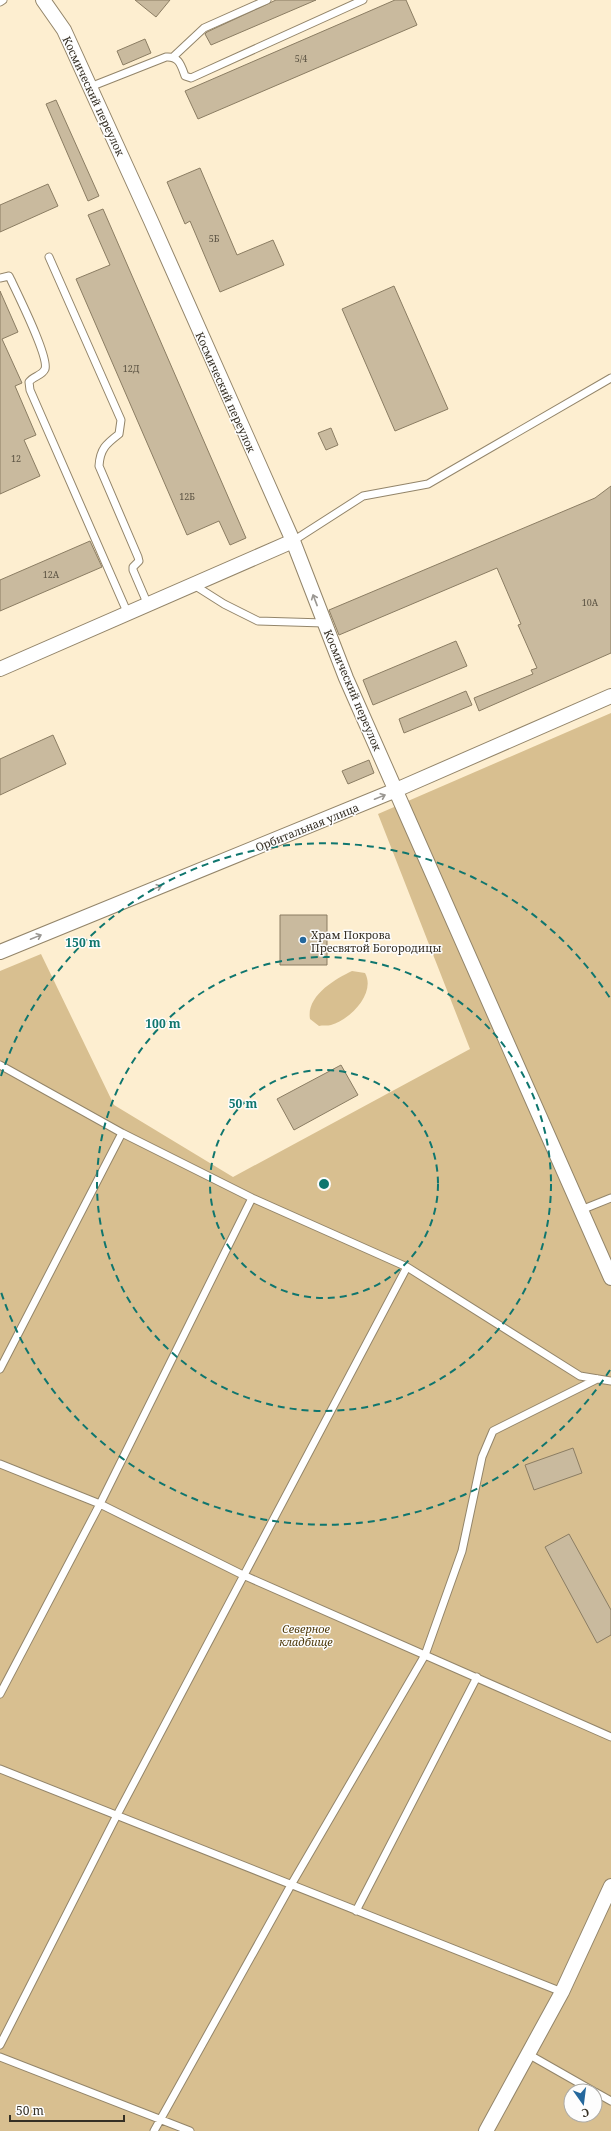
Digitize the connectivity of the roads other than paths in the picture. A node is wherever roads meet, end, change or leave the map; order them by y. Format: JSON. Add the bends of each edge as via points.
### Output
{"nodes":[{"id":1,"x":3,"y":0,"type":"edge"},
{"id":2,"x":43,"y":0,"type":"edge"},
{"id":3,"x":267,"y":0,"type":"edge"},
{"id":4,"x":363,"y":0,"type":"edge"},
{"id":5,"x":0,"y":2,"type":"edge"},
{"id":6,"x":173,"y":57,"type":"junction"},
{"id":7,"x":90,"y":87,"type":"junction"},
{"id":8,"x":49,"y":257,"type":"dead end"},
{"id":9,"x":0,"y":278,"type":"edge"},
{"id":10,"x":611,"y":378,"type":"edge"},
{"id":11,"x":293,"y":541,"type":"junction"},
{"id":12,"x":194,"y":585,"type":"junction"},
{"id":13,"x":148,"y":605,"type":"junction"},
{"id":14,"x":128,"y":614,"type":"junction"},
{"id":15,"x":324,"y":623,"type":"junction"},
{"id":16,"x":0,"y":669,"type":"edge"},
{"id":17,"x":611,"y":696,"type":"edge"},
{"id":18,"x":396,"y":790,"type":"junction"},
{"id":19,"x":0,"y":952,"type":"edge"},
{"id":20,"x":0,"y":1065,"type":"edge"},
{"id":21,"x":122,"y":1133,"type":"junction"},
{"id":22,"x":252,"y":1198,"type":"junction"},
{"id":23,"x":611,"y":1198,"type":"edge"},
{"id":24,"x":581,"y":1210,"type":"junction"},
{"id":25,"x":407,"y":1267,"type":"junction"},
{"id":26,"x":611,"y":1278,"type":"edge"},
{"id":27,"x":0,"y":1369,"type":"edge"},
{"id":28,"x":597,"y":1379,"type":"junction"},
{"id":29,"x":611,"y":1380,"type":"edge"},
{"id":30,"x":0,"y":1464,"type":"edge"},
{"id":31,"x":100,"y":1504,"type":"junction"},
{"id":32,"x":243,"y":1575,"type":"junction"},
{"id":33,"x":425,"y":1655,"type":"junction"},
{"id":34,"x":477,"y":1678,"type":"junction"},
{"id":35,"x":0,"y":1694,"type":"edge"},
{"id":36,"x":611,"y":1736,"type":"edge"},
{"id":37,"x":0,"y":1769,"type":"edge"},
{"id":38,"x":117,"y":1815,"type":"junction"},
{"id":39,"x":290,"y":1885,"type":"junction"},
{"id":40,"x":611,"y":1886,"type":"edge"},
{"id":41,"x":356,"y":1911,"type":"junction"},
{"id":42,"x":562,"y":1992,"type":"junction"},
{"id":43,"x":0,"y":2045,"type":"edge"},
{"id":44,"x":528,"y":2054,"type":"junction"},
{"id":45,"x":0,"y":2057,"type":"edge"},
{"id":46,"x":578,"y":2083,"type":"edge"},
{"id":47,"x":160,"y":2119,"type":"junction"},
{"id":48,"x":154,"y":2131,"type":"edge"},
{"id":49,"x":190,"y":2131,"type":"edge"},
{"id":50,"x":486,"y":2131,"type":"edge"}],
"edges":[{"from":1,"to":5,"type":"lane"},
{"from":2,"to":7,"type":"street","name":"Космический переулок","via":[[64,30]]},
{"from":3,"to":6,"type":"lane","via":[[204,28]]},
{"from":4,"to":6,"type":"lane","via":[[191,78],[185,76],[179,61]]},
{"from":6,"to":7,"type":"lane","via":[[166,57]]},
{"from":7,"to":11,"type":"street","name":"Космический переулок"},
{"from":8,"to":13,"type":"lane","via":[[121,420],[119,434],[108,442],[100,453],[99,466],[138,557],[139,561],[132,570]]},
{"from":9,"to":14,"type":"lane","via":[[9,276],[44,354],[45,368],[42,373],[31,378],[30,390]]},
{"from":10,"to":11,"type":"lane","via":[[428,484],[363,496]]},
{"from":11,"to":12,"type":"street"},
{"from":15,"to":11,"type":"street","name":"Космический переулок","one_way":true},
{"from":12,"to":13,"type":"street"},
{"from":12,"to":15,"type":"lane","via":[[224,604],[258,620]]},
{"from":13,"to":14,"type":"street"},
{"from":14,"to":16,"type":"street"},
{"from":15,"to":18,"type":"street","name":"Космический переулок"},
{"from":17,"to":18,"type":"street","name":"Орбитальная улица"},
{"from":19,"to":18,"type":"street","name":"Орбитальная улица","one_way":true},
{"from":18,"to":24,"type":"street","name":"Космический переулок"},
{"from":20,"to":21,"type":"lane"},
{"from":21,"to":22,"type":"lane"},
{"from":21,"to":27,"type":"lane"},
{"from":22,"to":25,"type":"lane"},
{"from":22,"to":31,"type":"lane"},
{"from":23,"to":24,"type":"lane"},
{"from":24,"to":26,"type":"street","name":"Космический переулок"},
{"from":25,"to":28,"type":"lane","via":[[580,1376]]},
{"from":25,"to":32,"type":"lane"},
{"from":28,"to":29,"type":"lane"},
{"from":28,"to":33,"type":"lane","via":[[493,1431],[482,1457],[462,1551]]},
{"from":30,"to":31,"type":"lane"},
{"from":31,"to":32,"type":"lane"},
{"from":31,"to":35,"type":"lane"},
{"from":32,"to":33,"type":"lane"},
{"from":32,"to":38,"type":"lane"},
{"from":33,"to":34,"type":"lane"},
{"from":33,"to":39,"type":"lane"},
{"from":34,"to":36,"type":"lane"},
{"from":34,"to":41,"type":"lane"},
{"from":37,"to":38,"type":"lane"},
{"from":38,"to":39,"type":"lane"},
{"from":38,"to":43,"type":"lane"},
{"from":39,"to":41,"type":"lane"},
{"from":39,"to":47,"type":"lane"},
{"from":40,"to":42,"type":"street"},
{"from":41,"to":42,"type":"lane"},
{"from":42,"to":44,"type":"street"},
{"from":44,"to":46,"type":"lane"},
{"from":44,"to":50,"type":"street"},
{"from":45,"to":47,"type":"lane"},
{"from":47,"to":48,"type":"lane"},
{"from":47,"to":49,"type":"lane"}]}
